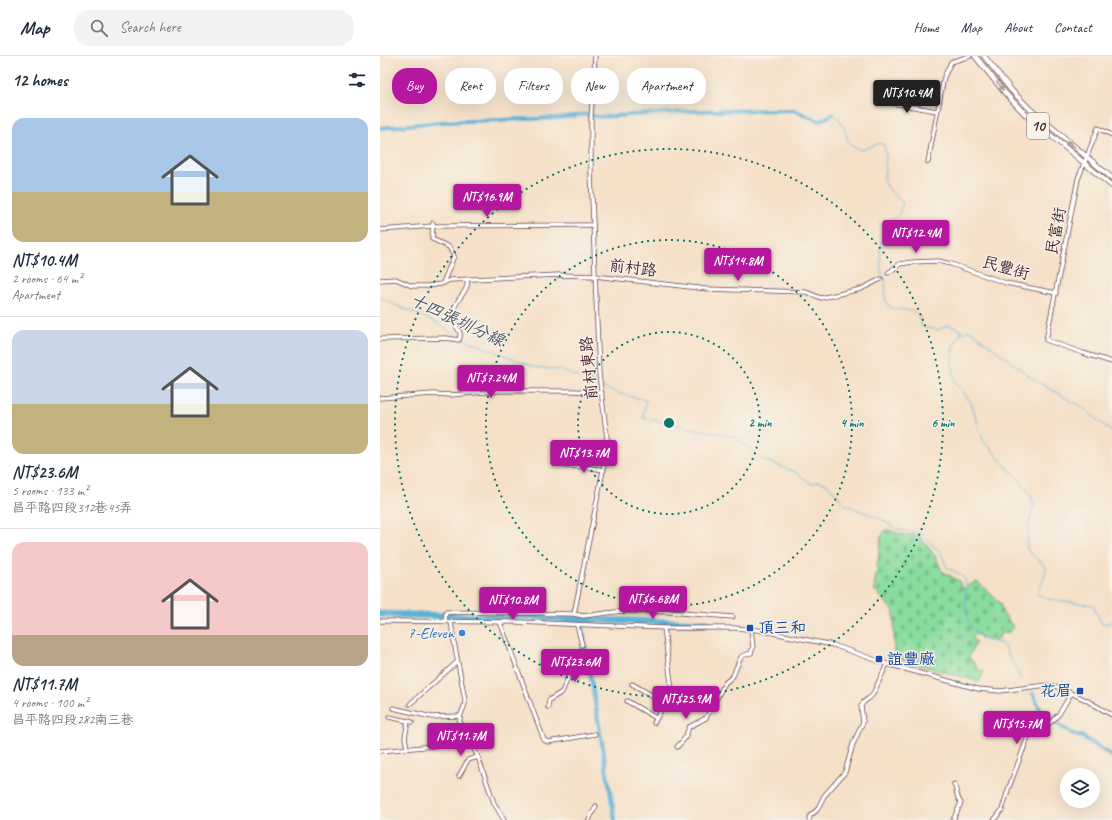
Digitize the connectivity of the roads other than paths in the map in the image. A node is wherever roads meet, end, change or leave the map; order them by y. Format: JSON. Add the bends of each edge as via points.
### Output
{"nodes":[{"id":1,"x":595,"y":56,"type":"edge"},
{"id":2,"x":970,"y":56,"type":"edge"},
{"id":3,"x":975,"y":56,"type":"edge"},
{"id":4,"x":984,"y":56,"type":"edge"},
{"id":5,"x":880,"y":100,"type":"dead end"},
{"id":6,"x":937,"y":111,"type":"junction"},
{"id":7,"x":1112,"y":134,"type":"edge"},
{"id":8,"x":1087,"y":156,"type":"junction"},
{"id":9,"x":928,"y":162,"type":"dead end"},
{"id":10,"x":1084,"y":163,"type":"junction"},
{"id":11,"x":1112,"y":178,"type":"edge"},
{"id":12,"x":1112,"y":186,"type":"edge"},
{"id":13,"x":433,"y":225,"type":"junction"},
{"id":14,"x":593,"y":225,"type":"junction"},
{"id":15,"x":380,"y":230,"type":"edge"},
{"id":16,"x":888,"y":273,"type":"dead end"},
{"id":17,"x":596,"y":276,"type":"junction"},
{"id":18,"x":881,"y":279,"type":"dead end"},
{"id":19,"x":380,"y":280,"type":"edge"},
{"id":20,"x":467,"y":280,"type":"junction"},
{"id":21,"x":443,"y":283,"type":"junction"},
{"id":22,"x":1056,"y":293,"type":"junction"},
{"id":23,"x":380,"y":340,"type":"edge"},
{"id":24,"x":1112,"y":362,"type":"edge"},
{"id":25,"x":602,"y":393,"type":"junction"},
{"id":26,"x":380,"y":398,"type":"edge"},
{"id":27,"x":566,"y":466,"type":"dead end"},
{"id":28,"x":604,"y":470,"type":"junction"},
{"id":29,"x":574,"y":614,"type":"junction"},
{"id":30,"x":733,"y":617,"type":"dead end"},
{"id":31,"x":380,"y":621,"type":"edge"},
{"id":32,"x":445,"y":622,"type":"junction"},
{"id":33,"x":451,"y":622,"type":"junction"},
{"id":34,"x":500,"y":622,"type":"junction"},
{"id":35,"x":577,"y":625,"type":"junction"},
{"id":36,"x":664,"y":628,"type":"junction"},
{"id":37,"x":751,"y":629,"type":"junction"},
{"id":38,"x":582,"y":645,"type":"dead end"},
{"id":39,"x":580,"y":650,"type":"dead end"},
{"id":40,"x":457,"y":662,"type":"junction"},
{"id":41,"x":887,"y":664,"type":"junction"},
{"id":42,"x":632,"y":684,"type":"dead end"},
{"id":43,"x":1071,"y":694,"type":"junction"},
{"id":44,"x":626,"y":701,"type":"dead end"},
{"id":45,"x":665,"y":702,"type":"junction"},
{"id":46,"x":410,"y":704,"type":"dead end"},
{"id":47,"x":548,"y":706,"type":"dead end"},
{"id":48,"x":393,"y":708,"type":"dead end"},
{"id":49,"x":1112,"y":715,"type":"edge"},
{"id":50,"x":390,"y":716,"type":"dead end"},
{"id":51,"x":460,"y":716,"type":"junction"},
{"id":52,"x":656,"y":718,"type":"junction"},
{"id":53,"x":654,"y":723,"type":"dead end"},
{"id":54,"x":595,"y":734,"type":"dead end"},
{"id":55,"x":468,"y":740,"type":"junction"},
{"id":56,"x":677,"y":747,"type":"dead end"},
{"id":57,"x":407,"y":748,"type":"junction"},
{"id":58,"x":380,"y":751,"type":"edge"},
{"id":59,"x":478,"y":757,"type":"junction"},
{"id":60,"x":459,"y":776,"type":"dead end"},
{"id":61,"x":954,"y":784,"type":"dead end"},
{"id":62,"x":596,"y":806,"type":"dead end"},
{"id":63,"x":504,"y":820,"type":"edge"},
{"id":64,"x":589,"y":820,"type":"edge"},
{"id":65,"x":809,"y":820,"type":"edge"},
{"id":66,"x":953,"y":820,"type":"edge"},
{"id":67,"x":994,"y":820,"type":"edge"}],
"edges":[{"from":1,"to":14,"type":"street","name":"前村東路","via":[[591,116]]},
{"from":2,"to":6,"type":"street","via":[[951,62],[944,77]]},
{"from":3,"to":10,"type":"main road","number":"10","one_way":true,"via":[[1026,115]]},
{"from":8,"to":4,"type":"main road","number":"10","one_way":true,"via":[[1031,110]]},
{"from":5,"to":6,"type":"street"},
{"from":6,"to":9,"type":"street"},
{"from":7,"to":8,"type":"street","name":"民富街","via":[[1098,128]]},
{"from":8,"to":10,"type":"street","name":"民富街"},
{"from":8,"to":11,"type":"main road","number":"10"},
{"from":10,"to":12,"type":"main road","number":"10"},
{"from":10,"to":22,"type":"street","name":"民富街","via":[[1078,179]]},
{"from":13,"to":14,"type":"street"},
{"from":13,"to":15,"type":"street"},
{"from":13,"to":21,"type":"street","via":[[431,238],[449,247],[454,256]]},
{"from":14,"to":17,"type":"street","name":"前村東路"},
{"from":16,"to":22,"type":"street","name":"民豐街","via":[[900,264],[938,261],[1006,283]]},
{"from":17,"to":18,"type":"street","name":"前村路","via":[[707,289],[806,292],[821,298],[861,289]]},
{"from":17,"to":20,"type":"street","name":"前村路","via":[[559,275]]},
{"from":17,"to":25,"type":"street","name":"前村東路","via":[[599,374]]},
{"from":19,"to":21,"type":"street","name":"前村路","via":[[396,279],[412,286]]},
{"from":20,"to":21,"type":"street","name":"前村路","via":[[450,280]]},
{"from":20,"to":23,"type":"street","via":[[468,285],[454,310],[456,326],[461,332],[460,340]]},
{"from":22,"to":24,"type":"street","name":"民富街","via":[[1046,340]]},
{"from":25,"to":26,"type":"street","via":[[525,390]]},
{"from":25,"to":28,"type":"street","name":"前村東路","via":[[608,446]]},
{"from":27,"to":28,"type":"street"},
{"from":28,"to":29,"type":"street","name":"前村東路"},
{"from":29,"to":30,"type":"street","via":[[583,616],[623,611]]},
{"from":29,"to":32,"type":"street","via":[[446,612]]},
{"from":31,"to":32,"type":"street"},
{"from":32,"to":33,"type":"street"},
{"from":33,"to":34,"type":"street"},
{"from":33,"to":40,"type":"street"},
{"from":34,"to":35,"type":"street"},
{"from":34,"to":54,"type":"street","via":[[544,740],[548,742]]},
{"from":35,"to":36,"type":"street"},
{"from":35,"to":38,"type":"street"},
{"from":36,"to":37,"type":"street"},
{"from":36,"to":45,"type":"street","via":[[672,691]]},
{"from":37,"to":41,"type":"street","via":[[828,644]]},
{"from":37,"to":56,"type":"street","via":[[751,653],[742,656],[738,661],[733,676],[724,683],[706,718],[689,727],[685,738]]},
{"from":39,"to":47,"type":"street","via":[[562,692],[548,700]]},
{"from":40,"to":46,"type":"street"},
{"from":40,"to":51,"type":"street","via":[[466,705]]},
{"from":41,"to":43,"type":"street","via":[[978,689],[1000,690],[1047,685]]},
{"from":41,"to":65,"type":"street","via":[[871,697],[865,699],[861,706],[863,722],[845,772],[824,796]]},
{"from":42,"to":45,"type":"street"},
{"from":43,"to":49,"type":"street"},
{"from":43,"to":67,"type":"street","via":[[1059,714],[1050,723],[1029,734],[1002,810]]},
{"from":44,"to":52,"type":"street"},
{"from":45,"to":52,"type":"street"},
{"from":48,"to":51,"type":"street","via":[[432,717]]},
{"from":50,"to":57,"type":"street","via":[[410,721],[405,738]]},
{"from":51,"to":55,"type":"street"},
{"from":52,"to":53,"type":"street"},
{"from":55,"to":57,"type":"street"},
{"from":55,"to":59,"type":"street"},
{"from":57,"to":58,"type":"street"},
{"from":59,"to":60,"type":"street","via":[[468,760]]},
{"from":59,"to":63,"type":"street","via":[[494,803]]},
{"from":61,"to":66,"type":"street","via":[[961,803]]},
{"from":62,"to":64,"type":"street"}]}
